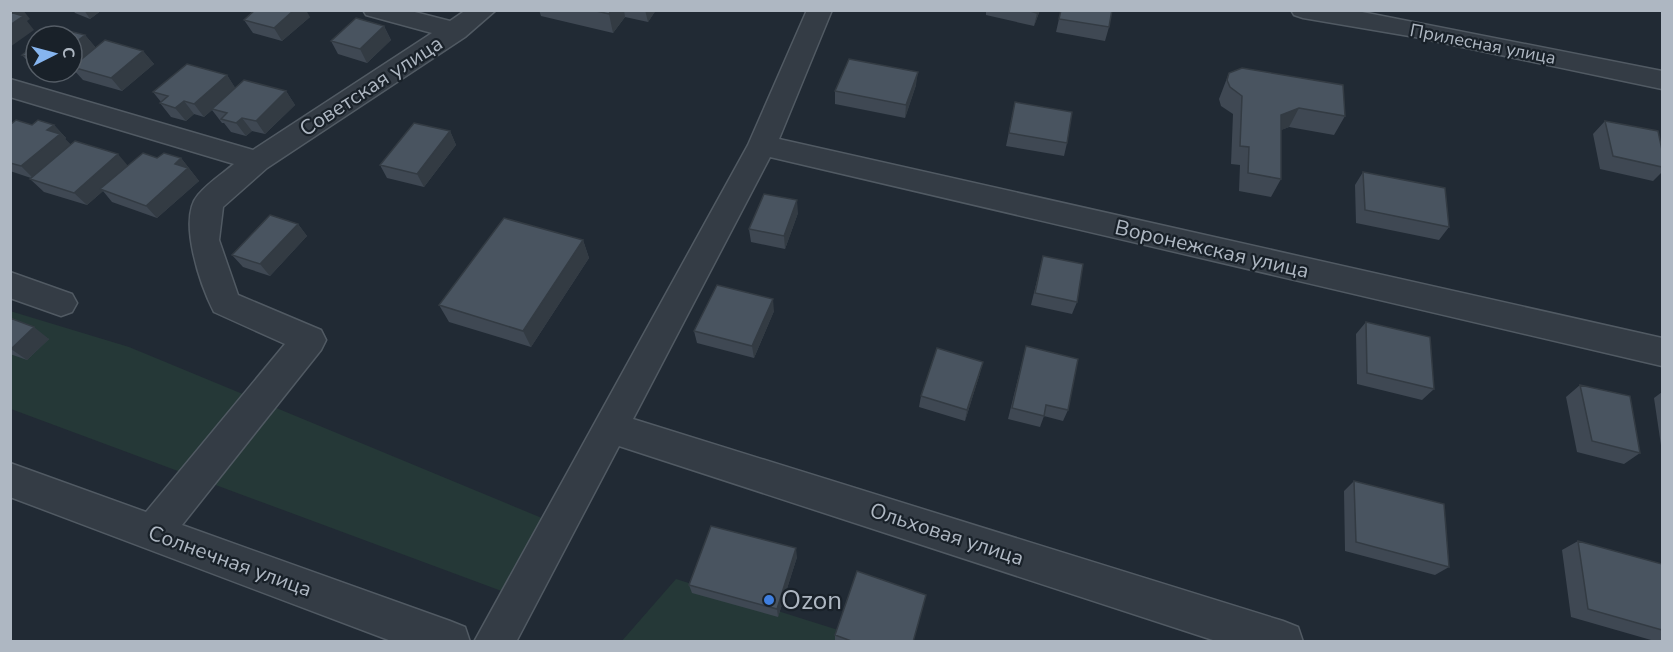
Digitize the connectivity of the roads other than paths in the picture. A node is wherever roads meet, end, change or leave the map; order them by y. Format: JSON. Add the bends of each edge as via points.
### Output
{"nodes":[{"id":1,"x":375,"y":10,"type":"edge"},
{"id":2,"x":484,"y":10,"type":"edge"},
{"id":3,"x":820,"y":10,"type":"edge"},
{"id":4,"x":1303,"y":10,"type":"edge"},
{"id":5,"x":456,"y":31,"type":"junction"},
{"id":6,"x":1662,"y":80,"type":"edge"},
{"id":7,"x":10,"y":88,"type":"edge"},
{"id":8,"x":762,"y":145,"type":"junction"},
{"id":9,"x":257,"y":161,"type":"junction"},
{"id":10,"x":10,"y":285,"type":"edge"},
{"id":11,"x":61,"y":303,"type":"dead end"},
{"id":12,"x":1662,"y":352,"type":"edge"},
{"id":13,"x":610,"y":427,"type":"junction"},
{"id":14,"x":10,"y":480,"type":"edge"},
{"id":15,"x":153,"y":532,"type":"junction"},
{"id":16,"x":450,"y":642,"type":"edge"},
{"id":17,"x":494,"y":642,"type":"edge"},
{"id":18,"x":1283,"y":642,"type":"edge"}],
"edges":[{"from":1,"to":5,"type":"street"},
{"from":2,"to":5,"type":"street","name":"Советская улица"},
{"from":3,"to":8,"type":"street"},
{"from":4,"to":6,"type":"street","name":"Прилесная улица"},
{"from":5,"to":9,"type":"street","name":"Советская улица"},
{"from":7,"to":9,"type":"street"},
{"from":8,"to":12,"type":"street","name":"Воронежская улица"},
{"from":8,"to":13,"type":"street"},
{"from":9,"to":15,"type":"street","name":"Советская улица","via":[[208,203],[204,240],[225,303],[309,340]]},
{"from":10,"to":11,"type":"street"},
{"from":13,"to":17,"type":"street"},
{"from":13,"to":18,"type":"street","name":"Ольховая улица"},
{"from":14,"to":15,"type":"street","name":"Солнечная улица"},
{"from":15,"to":16,"type":"street","name":"Солнечная улица"}]}
